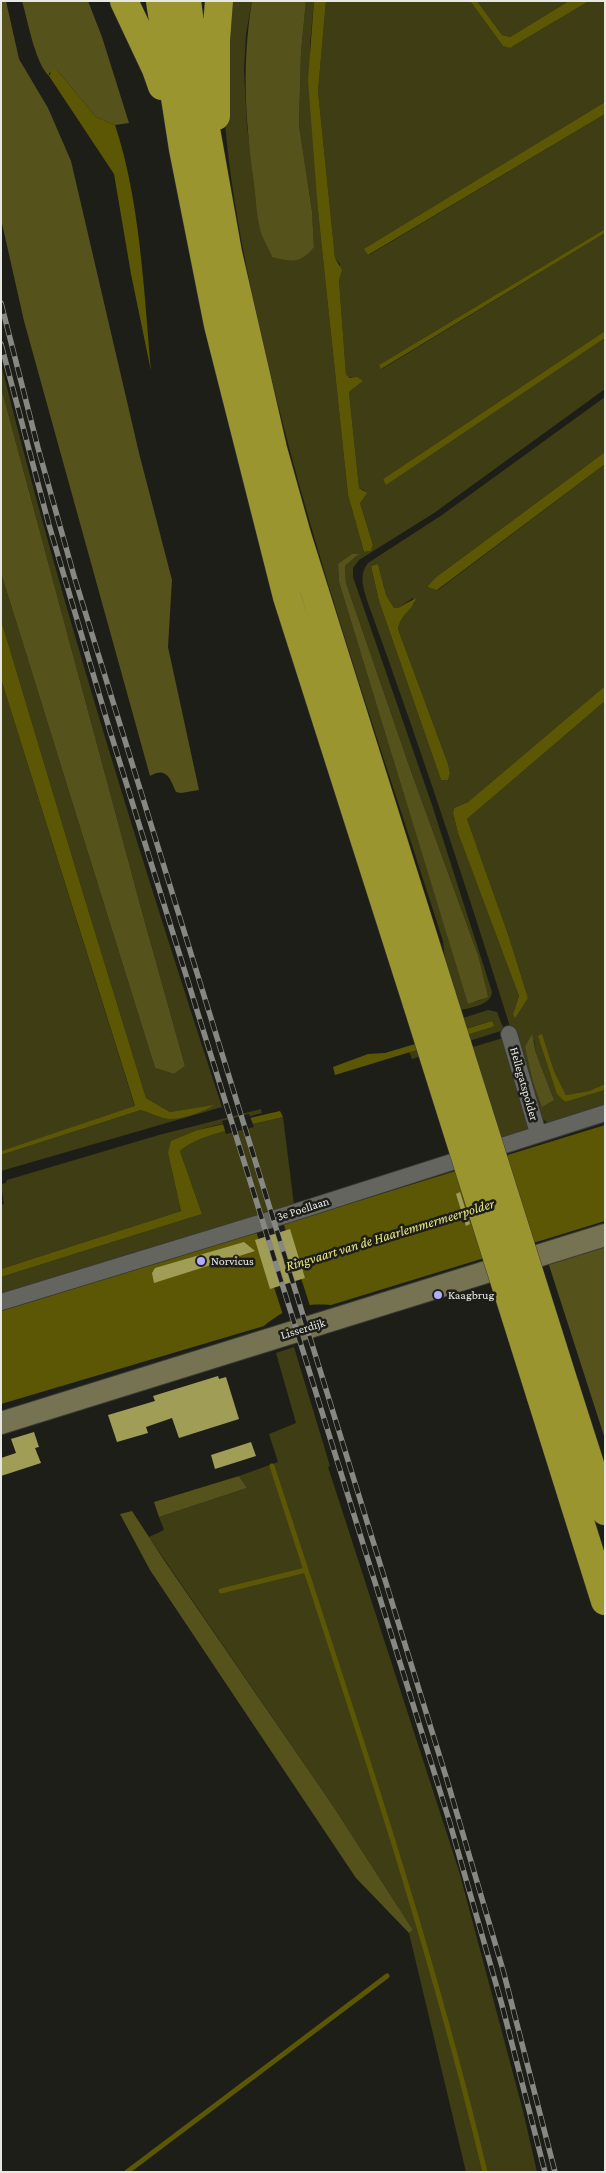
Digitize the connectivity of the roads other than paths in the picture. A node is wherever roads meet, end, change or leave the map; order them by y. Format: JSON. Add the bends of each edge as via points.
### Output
{"nodes":[{"id":1,"x":124,"y":1,"type":"edge"},
{"id":2,"x":160,"y":1,"type":"edge"},
{"id":3,"x":187,"y":1,"type":"edge"},
{"id":4,"x":219,"y":1,"type":"edge"},
{"id":5,"x":183,"y":149,"type":"junction"},
{"id":6,"x":217,"y":192,"type":"junction"},
{"id":7,"x":430,"y":1000,"type":"junction"},
{"id":8,"x":509,"y":1034,"type":"dead end"},
{"id":9,"x":605,"y":1112,"type":"edge"},
{"id":10,"x":538,"y":1133,"type":"junction"},
{"id":11,"x":605,"y":1235,"type":"edge"},
{"id":12,"x":1,"y":1302,"type":"edge"},
{"id":13,"x":552,"y":1390,"type":"junction"},
{"id":14,"x":1,"y":1423,"type":"edge"},
{"id":15,"x":605,"y":1511,"type":"edge"},
{"id":16,"x":605,"y":1601,"type":"edge"}],
"edges":[{"from":1,"to":5,"type":"highway","via":[[156,68]]},
{"from":2,"to":5,"type":"highway"},
{"from":3,"to":6,"type":"highway"},
{"from":4,"to":6,"type":"highway","via":[[216,40]]},
{"from":5,"to":7,"type":"highway","via":[[218,326],[287,598]]},
{"from":6,"to":7,"type":"highway","via":[[256,381],[282,484]]},
{"from":7,"to":13,"type":"highway","bridge":true},
{"from":8,"to":10,"type":"street","name":"Hellegatspolder"},
{"from":9,"to":10,"type":"street","name":"3e Poellaan"},
{"from":10,"to":12,"type":"street","name":"3e Poellaan"},
{"from":11,"to":14,"type":"street","name":"Lisserdijk"},
{"from":13,"to":15,"type":"highway"},
{"from":13,"to":16,"type":"highway"}]}
